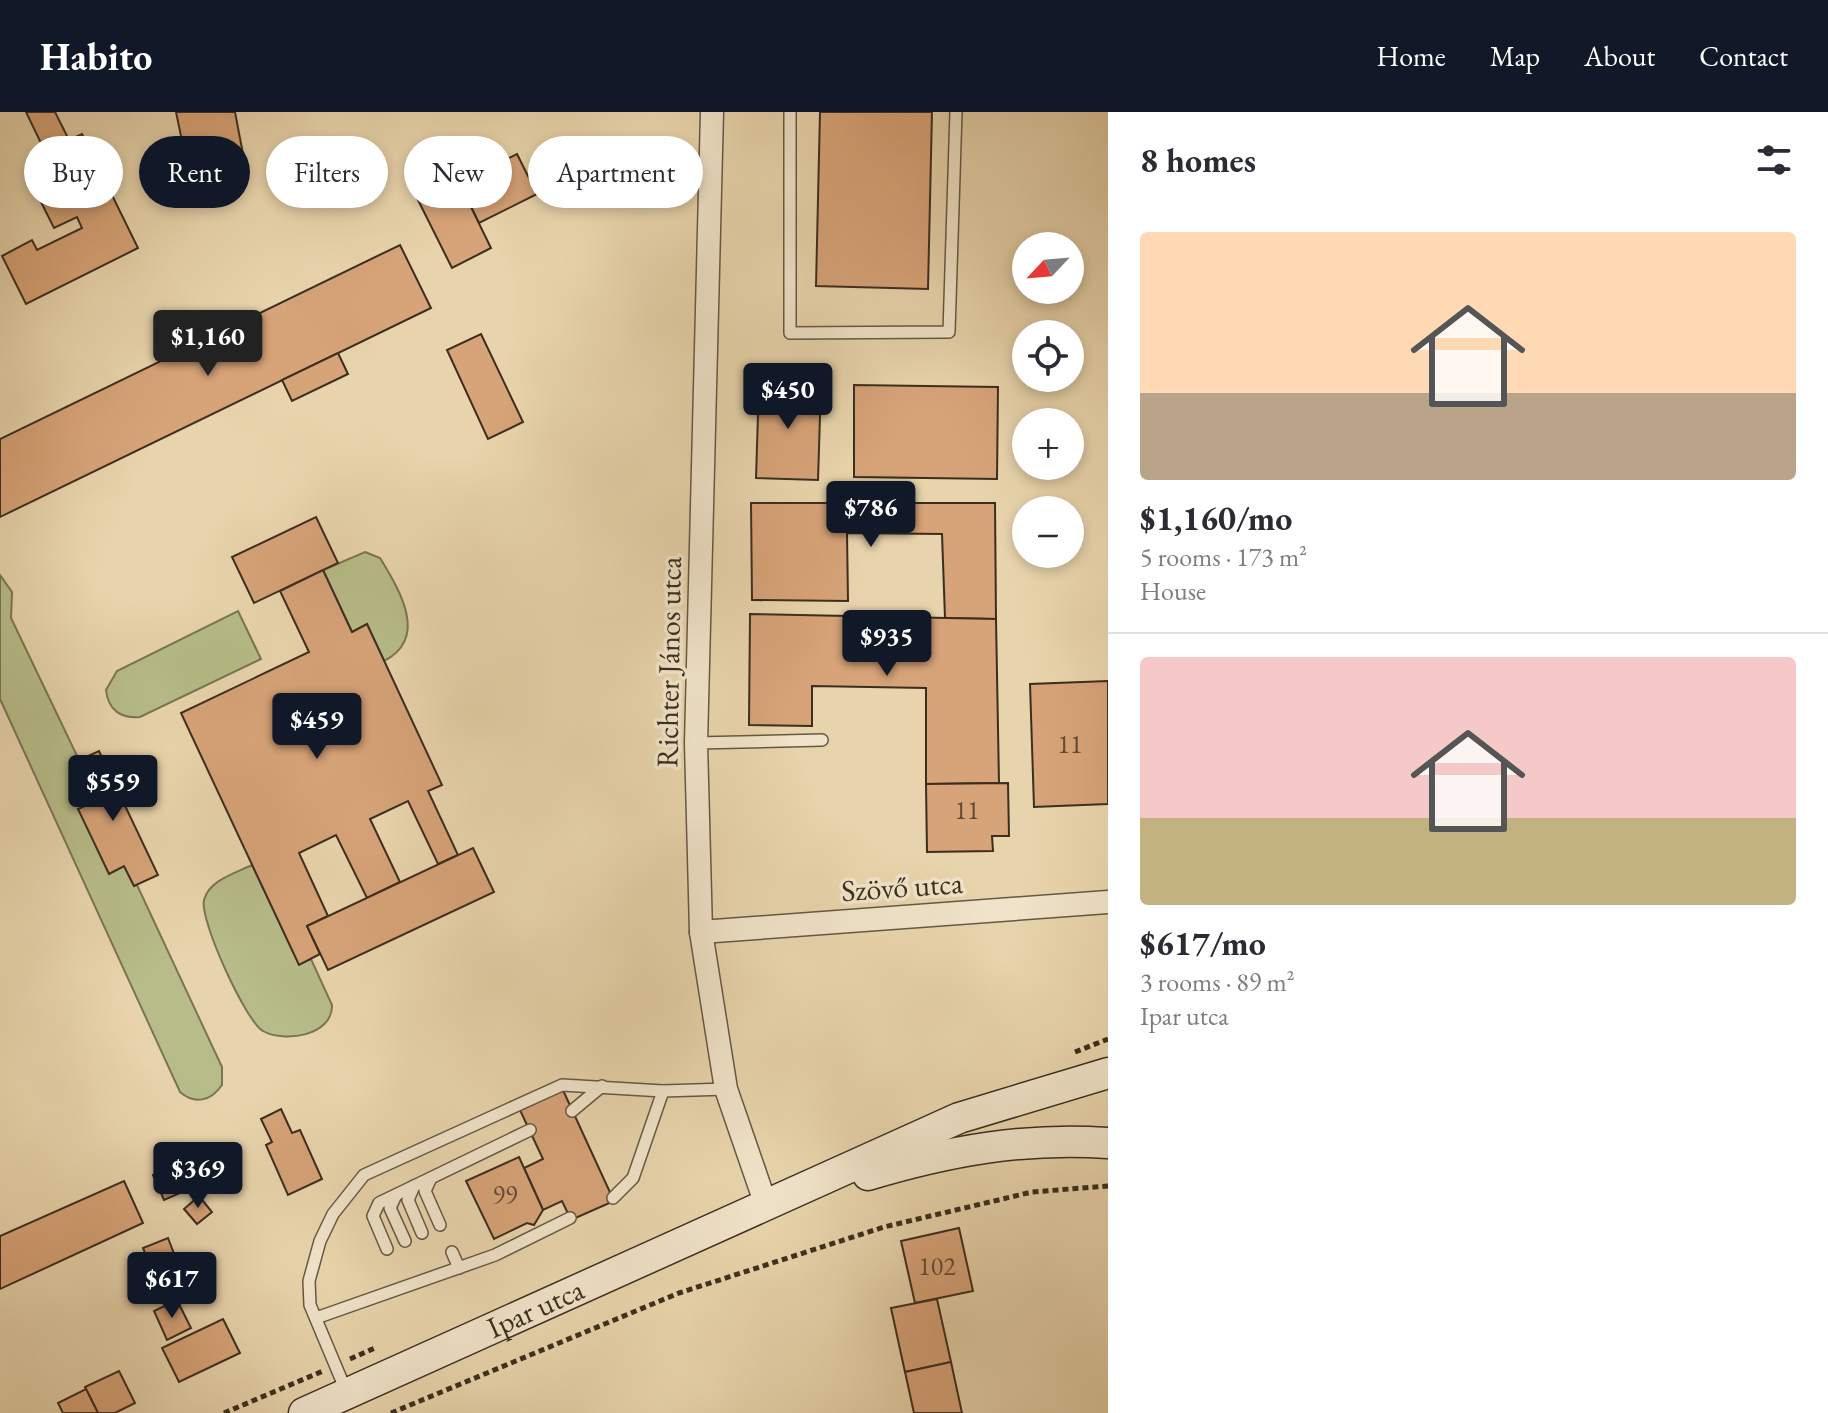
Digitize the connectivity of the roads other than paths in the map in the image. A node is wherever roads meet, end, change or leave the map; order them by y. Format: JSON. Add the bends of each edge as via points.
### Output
{"nodes":[{"id":1,"x":712,"y":112,"type":"edge"},
{"id":2,"x":790,"y":112,"type":"edge"},
{"id":3,"x":956,"y":112,"type":"edge"},
{"id":4,"x":822,"y":740,"type":"dead end"},
{"id":5,"x":696,"y":743,"type":"junction"},
{"id":6,"x":1108,"y":902,"type":"edge"},
{"id":7,"x":701,"y":932,"type":"junction"},
{"id":8,"x":1108,"y":1073,"type":"edge"},
{"id":9,"x":602,"y":1086,"type":"junction"},
{"id":10,"x":726,"y":1089,"type":"junction"},
{"id":11,"x":663,"y":1091,"type":"junction"},
{"id":12,"x":572,"y":1111,"type":"dead end"},
{"id":13,"x":530,"y":1130,"type":"dead end"},
{"id":14,"x":1108,"y":1143,"type":"edge"},
{"id":15,"x":435,"y":1176,"type":"junction"},
{"id":16,"x":417,"y":1184,"type":"junction"},
{"id":17,"x":400,"y":1192,"type":"junction"},
{"id":18,"x":613,"y":1198,"type":"dead end"},
{"id":19,"x":766,"y":1205,"type":"junction"},
{"id":20,"x":570,"y":1218,"type":"dead end"},
{"id":21,"x":440,"y":1225,"type":"dead end"},
{"id":22,"x":422,"y":1233,"type":"dead end"},
{"id":23,"x":405,"y":1241,"type":"dead end"},
{"id":24,"x":387,"y":1249,"type":"dead end"},
{"id":25,"x":452,"y":1252,"type":"dead end"},
{"id":26,"x":434,"y":1260,"type":"dead end"},
{"id":27,"x":417,"y":1268,"type":"dead end"},
{"id":28,"x":459,"y":1268,"type":"junction"},
{"id":29,"x":441,"y":1274,"type":"junction"},
{"id":30,"x":423,"y":1280,"type":"junction"},
{"id":31,"x":316,"y":1318,"type":"junction"},
{"id":32,"x":338,"y":1403,"type":"edge"},
{"id":33,"x":304,"y":1413,"type":"edge"}],
"edges":[{"from":1,"to":5,"type":"street","name":"Richter János utca"},
{"from":2,"to":3,"type":"lane","via":[[790,333],[949,332]]},
{"from":4,"to":5,"type":"lane"},
{"from":5,"to":7,"type":"street","name":"Richter János utca"},
{"from":6,"to":7,"type":"street","name":"Szövő utca"},
{"from":7,"to":10,"type":"street","name":"Richter János utca"},
{"from":8,"to":19,"type":"street","name":"Ipar utca","via":[[959,1118]]},
{"from":9,"to":11,"type":"lane"},
{"from":9,"to":12,"type":"lane"},
{"from":9,"to":31,"type":"lane","via":[[570,1083],[554,1088],[364,1175],[333,1214],[320,1241],[309,1281]]},
{"from":10,"to":11,"type":"lane"},
{"from":10,"to":19,"type":"street","name":"Richter János utca"},
{"from":11,"to":18,"type":"lane","via":[[633,1178]]},
{"from":13,"to":15,"type":"lane"},
{"from":14,"to":19,"type":"street","name":"Ipar utca","via":[[1064,1140],[963,1151]]},
{"from":15,"to":16,"type":"lane"},
{"from":15,"to":21,"type":"lane","via":[[425,1191]]},
{"from":16,"to":17,"type":"lane"},
{"from":16,"to":22,"type":"lane","via":[[408,1200]]},
{"from":17,"to":23,"type":"lane","via":[[390,1208]]},
{"from":17,"to":24,"type":"lane","via":[[382,1200],[373,1212]]},
{"from":19,"to":32,"type":"street","name":"Ipar utca"},
{"from":20,"to":28,"type":"lane"},
{"from":25,"to":28,"type":"lane"},
{"from":26,"to":29,"type":"lane"},
{"from":27,"to":30,"type":"lane"},
{"from":28,"to":29,"type":"lane"},
{"from":29,"to":30,"type":"lane"},
{"from":30,"to":31,"type":"lane","via":[[402,1281]]},
{"from":31,"to":32,"type":"lane"},
{"from":32,"to":33,"type":"street","name":"Ipar utca"}]}
